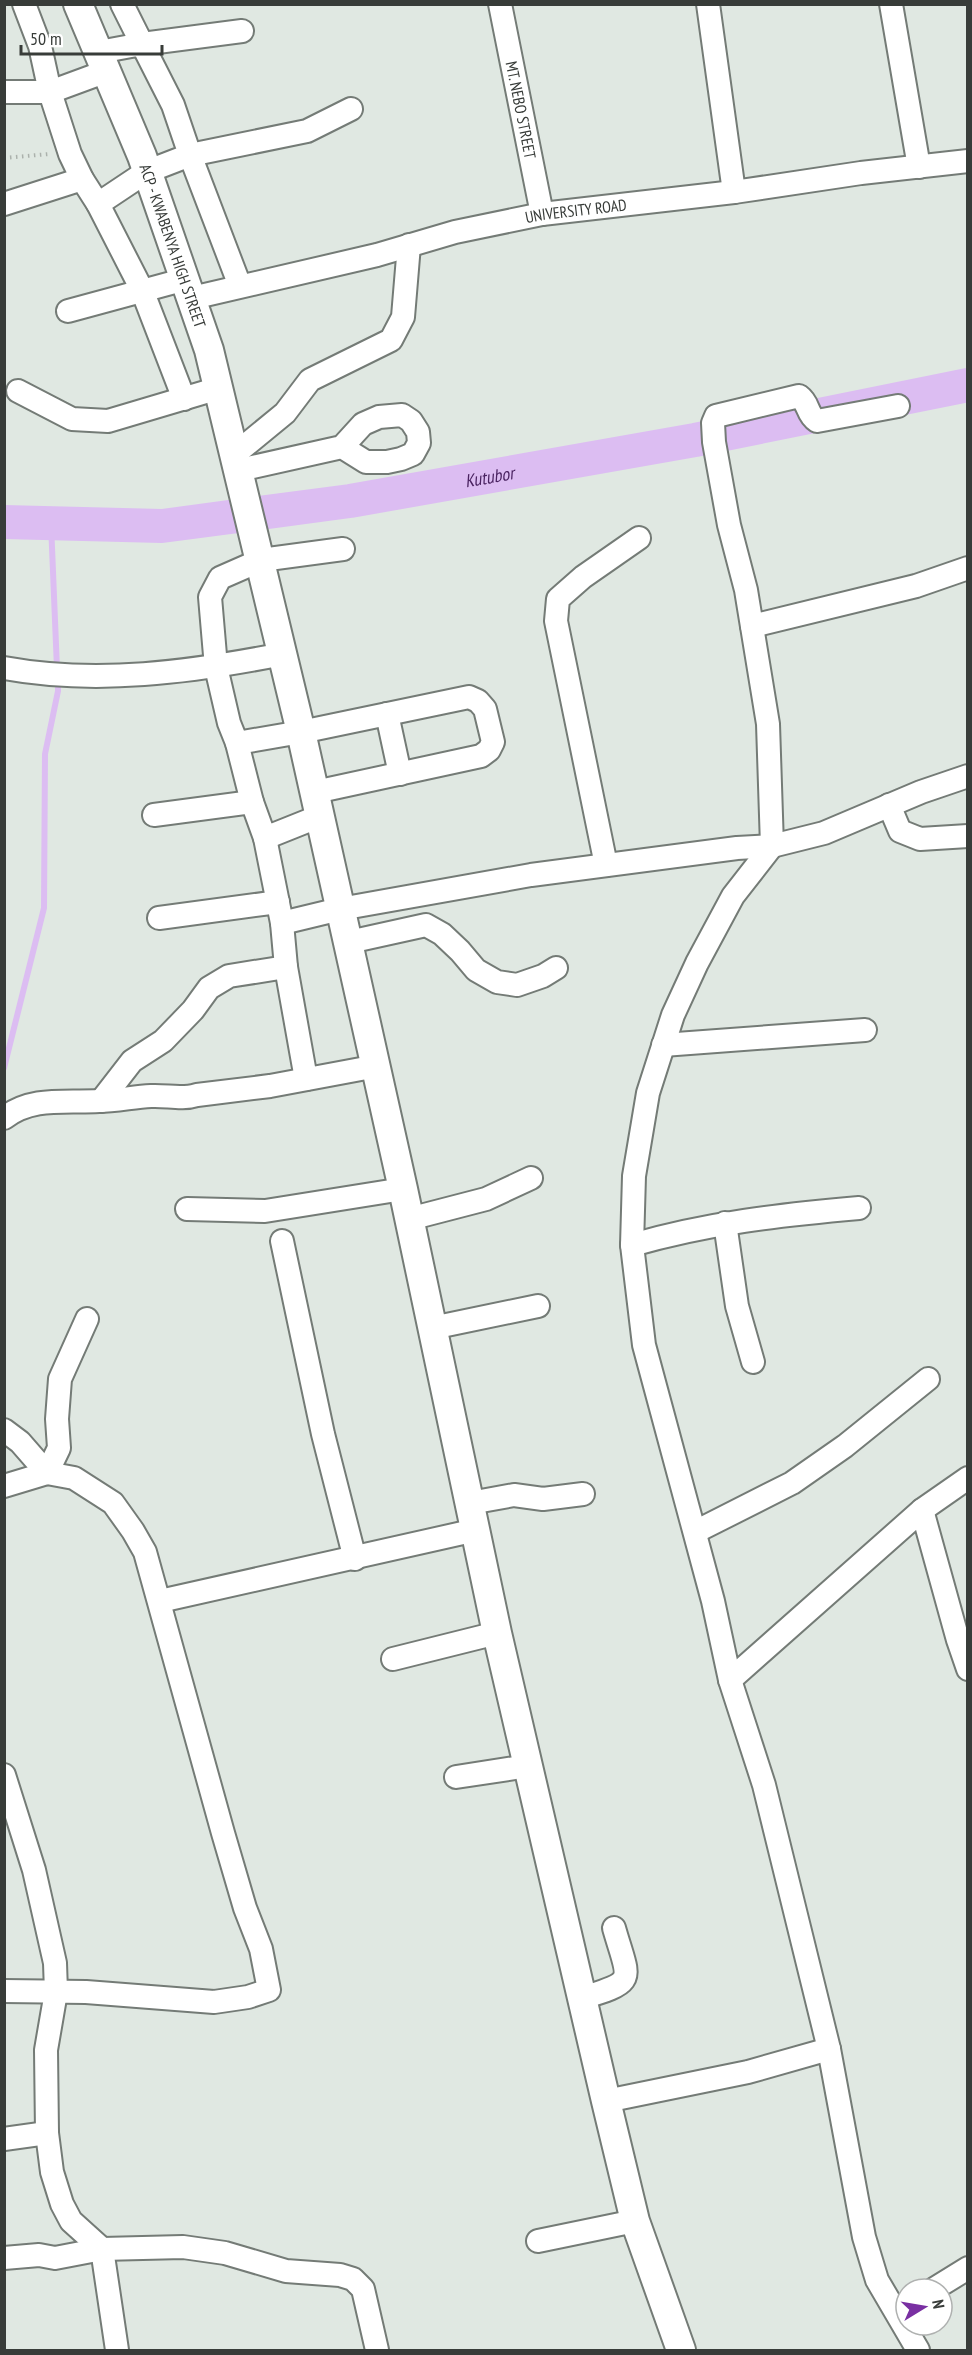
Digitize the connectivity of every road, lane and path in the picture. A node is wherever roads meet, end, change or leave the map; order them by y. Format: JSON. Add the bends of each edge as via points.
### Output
{"nodes":[{"id":1,"x":24,"y":4,"type":"edge"},
{"id":2,"x":78,"y":4,"type":"edge"},
{"id":3,"x":122,"y":4,"type":"edge"},
{"id":4,"x":500,"y":4,"type":"edge"},
{"id":5,"x":708,"y":4,"type":"edge"},
{"id":6,"x":891,"y":4,"type":"edge"},
{"id":7,"x":242,"y":31,"type":"dead end"},
{"id":8,"x":142,"y":44,"type":"junction"},
{"id":9,"x":103,"y":61,"type":"junction"},
{"id":10,"x":4,"y":92,"type":"edge"},
{"id":11,"x":50,"y":92,"type":"junction"},
{"id":12,"x":351,"y":109,"type":"dead end"},
{"id":13,"x":49,"y":154,"type":"dead end"},
{"id":14,"x":190,"y":155,"type":"junction"},
{"id":15,"x":4,"y":158,"type":"edge"},
{"id":16,"x":968,"y":161,"type":"edge"},
{"id":17,"x":919,"y":167,"type":"junction"},
{"id":18,"x":146,"y":172,"type":"junction"},
{"id":19,"x":82,"y":179,"type":"junction"},
{"id":20,"x":734,"y":192,"type":"junction"},
{"id":21,"x":4,"y":204,"type":"edge"},
{"id":22,"x":98,"y":204,"type":"junction"},
{"id":23,"x":542,"y":214,"type":"junction"},
{"id":24,"x":409,"y":245,"type":"junction"},
{"id":25,"x":240,"y":286,"type":"junction"},
{"id":26,"x":189,"y":288,"type":"junction"},
{"id":27,"x":142,"y":290,"type":"junction"},
{"id":28,"x":68,"y":311,"type":"dead end"},
{"id":29,"x":219,"y":388,"type":"junction"},
{"id":30,"x":18,"y":391,"type":"dead end"},
{"id":31,"x":184,"y":399,"type":"junction"},
{"id":32,"x":898,"y":406,"type":"dead end"},
{"id":33,"x":342,"y":447,"type":"dead end"},
{"id":34,"x":240,"y":473,"type":"junction"},
{"id":35,"x":639,"y":538,"type":"dead end"},
{"id":36,"x":343,"y":549,"type":"dead end"},
{"id":37,"x":261,"y":560,"type":"junction"},
{"id":38,"x":968,"y":568,"type":"edge"},
{"id":39,"x":752,"y":626,"type":"junction"},
{"id":40,"x":283,"y":654,"type":"junction"},
{"id":41,"x":216,"y":667,"type":"junction"},
{"id":42,"x":4,"y":668,"type":"edge"},
{"id":43,"x":387,"y":714,"type":"junction"},
{"id":44,"x":301,"y":732,"type":"junction"},
{"id":45,"x":237,"y":742,"type":"junction"},
{"id":46,"x":400,"y":774,"type":"junction"},
{"id":47,"x":968,"y":776,"type":"edge"},
{"id":48,"x":252,"y":802,"type":"junction"},
{"id":49,"x":318,"y":804,"type":"junction"},
{"id":50,"x":889,"y":806,"type":"junction"},
{"id":51,"x":154,"y":815,"type":"dead end"},
{"id":52,"x":968,"y":836,"type":"edge"},
{"id":53,"x":265,"y":838,"type":"junction"},
{"id":54,"x":772,"y":846,"type":"junction"},
{"id":55,"x":606,"y":866,"type":"junction"},
{"id":56,"x":340,"y":909,"type":"junction"},
{"id":57,"x":280,"y":913,"type":"junction"},
{"id":58,"x":159,"y":918,"type":"dead end"},
{"id":59,"x":348,"y":942,"type":"junction"},
{"id":60,"x":285,"y":967,"type":"junction"},
{"id":61,"x":556,"y":968,"type":"dead end"},
{"id":62,"x":865,"y":1030,"type":"dead end"},
{"id":63,"x":663,"y":1045,"type":"junction"},
{"id":64,"x":376,"y":1066,"type":"junction"},
{"id":65,"x":306,"y":1079,"type":"junction"},
{"id":66,"x":101,"y":1101,"type":"junction"},
{"id":67,"x":4,"y":1118,"type":"edge"},
{"id":68,"x":531,"y":1178,"type":"dead end"},
{"id":69,"x":404,"y":1189,"type":"junction"},
{"id":70,"x":859,"y":1208,"type":"dead end"},
{"id":71,"x":187,"y":1209,"type":"dead end"},
{"id":72,"x":409,"y":1219,"type":"junction"},
{"id":73,"x":725,"y":1223,"type":"junction"},
{"id":74,"x":282,"y":1241,"type":"dead end"},
{"id":75,"x":632,"y":1245,"type":"junction"},
{"id":76,"x":538,"y":1306,"type":"dead end"},
{"id":77,"x":87,"y":1319,"type":"dead end"},
{"id":78,"x":432,"y":1328,"type":"junction"},
{"id":79,"x":753,"y":1362,"type":"dead end"},
{"id":80,"x":928,"y":1379,"type":"dead end"},
{"id":81,"x":4,"y":1430,"type":"edge"},
{"id":82,"x":47,"y":1473,"type":"junction"},
{"id":83,"x":968,"y":1478,"type":"edge"},
{"id":84,"x":4,"y":1486,"type":"edge"},
{"id":85,"x":583,"y":1494,"type":"dead end"},
{"id":86,"x":470,"y":1503,"type":"junction"},
{"id":87,"x":922,"y":1510,"type":"junction"},
{"id":88,"x":476,"y":1530,"type":"junction"},
{"id":89,"x":695,"y":1532,"type":"junction"},
{"id":90,"x":355,"y":1559,"type":"junction"},
{"id":91,"x":160,"y":1601,"type":"junction"},
{"id":92,"x":497,"y":1633,"type":"junction"},
{"id":93,"x":393,"y":1659,"type":"dead end"},
{"id":94,"x":968,"y":1669,"type":"edge"},
{"id":95,"x":730,"y":1680,"type":"junction"},
{"id":96,"x":528,"y":1766,"type":"junction"},
{"id":97,"x":4,"y":1775,"type":"edge"},
{"id":98,"x":456,"y":1777,"type":"dead end"},
{"id":99,"x":614,"y":1928,"type":"dead end"},
{"id":100,"x":4,"y":1991,"type":"edge"},
{"id":101,"x":56,"y":1992,"type":"junction"},
{"id":102,"x":582,"y":1998,"type":"junction"},
{"id":103,"x":829,"y":2049,"type":"junction"},
{"id":104,"x":606,"y":2101,"type":"junction"},
{"id":105,"x":47,"y":2133,"type":"junction"},
{"id":106,"x":4,"y":2139,"type":"edge"},
{"id":107,"x":635,"y":2221,"type":"junction"},
{"id":108,"x":538,"y":2241,"type":"dead end"},
{"id":109,"x":102,"y":2249,"type":"junction"},
{"id":110,"x":4,"y":2258,"type":"edge"},
{"id":111,"x":968,"y":2268,"type":"edge"},
{"id":112,"x":953,"y":2277,"type":"edge"},
{"id":113,"x":894,"y":2301,"type":"edge"},
{"id":114,"x":117,"y":2350,"type":"edge"},
{"id":115,"x":377,"y":2350,"type":"edge"},
{"id":116,"x":681,"y":2350,"type":"edge"}],
"edges":[{"from":1,"to":11,"type":"street","via":[[40,46]]},
{"from":2,"to":9,"type":"main road","name":"ACP - KWABENYA HIGH STREET"},
{"from":3,"to":8,"type":"street"},
{"from":4,"to":23,"type":"street","name":"MT. NEBO STREET"},
{"from":5,"to":20,"type":"street"},
{"from":6,"to":17,"type":"street"},
{"from":7,"to":8,"type":"street"},
{"from":8,"to":9,"type":"street"},
{"from":8,"to":14,"type":"street","via":[[173,105]]},
{"from":9,"to":11,"type":"street"},
{"from":9,"to":18,"type":"main road","name":"ACP - KWABENYA HIGH STREET"},
{"from":10,"to":11,"type":"street"},
{"from":11,"to":19,"type":"street"},
{"from":12,"to":14,"type":"street","via":[[307,131]]},
{"from":13,"to":15,"type":"path"},
{"from":14,"to":18,"type":"street"},
{"from":14,"to":25,"type":"street"},
{"from":16,"to":17,"type":"street","name":"UNIVERSITY ROAD"},
{"from":17,"to":20,"type":"street","name":"UNIVERSITY ROAD"},
{"from":18,"to":22,"type":"street"},
{"from":18,"to":26,"type":"main road","name":"ACP - KWABENYA HIGH STREET"},
{"from":19,"to":21,"type":"street"},
{"from":19,"to":22,"type":"street"},
{"from":20,"to":23,"type":"street","name":"UNIVERSITY ROAD"},
{"from":22,"to":27,"type":"street"},
{"from":23,"to":24,"type":"street","name":"UNIVERSITY ROAD"},
{"from":24,"to":25,"type":"street","name":"UNIVERSITY ROAD"},
{"from":24,"to":34,"type":"street","via":[[403,317],[391,340],[310,380]]},
{"from":25,"to":26,"type":"street","name":"UNIVERSITY ROAD"},
{"from":26,"to":27,"type":"street","name":"UNIVERSITY ROAD"},
{"from":26,"to":29,"type":"main road","name":"ACP - KWABENYA HIGH STREET"},
{"from":27,"to":28,"type":"street","name":"UNIVERSITY ROAD"},
{"from":27,"to":31,"type":"street"},
{"from":29,"to":31,"type":"street"},
{"from":29,"to":34,"type":"main road","name":"ACP - KWABENYA HIGH STREET"},
{"from":30,"to":31,"type":"street","via":[[72,419],[108,421]]},
{"from":32,"to":39,"type":"street","via":[[817,421],[800,396],[716,416],[713,432]]},
{"from":33,"to":34,"type":"street"},
{"from":34,"to":37,"type":"main road","name":"ACP - KWABENYA HIGH STREET"},
{"from":35,"to":55,"type":"street","via":[[558,599],[556,621]]},
{"from":36,"to":37,"type":"street"},
{"from":37,"to":40,"type":"main road","name":"ACP - KWABENYA HIGH STREET"},
{"from":37,"to":41,"type":"street","via":[[220,578],[210,597]]},
{"from":38,"to":39,"type":"street","via":[[916,586]]},
{"from":39,"to":54,"type":"street","via":[[768,724]]},
{"from":40,"to":41,"type":"street"},
{"from":40,"to":44,"type":"main road","name":"ACP - KWABENYA HIGH STREET"},
{"from":41,"to":42,"type":"street","via":[[149,674],[69,675]]},
{"from":41,"to":45,"type":"street","via":[[228,723]]},
{"from":43,"to":44,"type":"street"},
{"from":43,"to":46,"type":"street"},
{"from":43,"to":46,"type":"street","via":[[469,697],[485,709],[493,742],[481,756]]},
{"from":44,"to":45,"type":"street"},
{"from":44,"to":49,"type":"main road","name":"ACP - KWABENYA HIGH STREET"},
{"from":45,"to":48,"type":"street"},
{"from":46,"to":49,"type":"street"},
{"from":47,"to":50,"type":"street"},
{"from":48,"to":51,"type":"street"},
{"from":48,"to":53,"type":"street"},
{"from":49,"to":53,"type":"street"},
{"from":49,"to":56,"type":"main road","name":"ACP - KWABENYA HIGH STREET"},
{"from":50,"to":52,"type":"street","via":[[900,831],[910,835],[921,839]]},
{"from":50,"to":54,"type":"street","via":[[824,833]]},
{"from":53,"to":57,"type":"street"},
{"from":54,"to":55,"type":"street"},
{"from":54,"to":63,"type":"street","via":[[733,896],[702,953]]},
{"from":55,"to":56,"type":"street","via":[[531,875]]},
{"from":56,"to":57,"type":"street"},
{"from":56,"to":59,"type":"main road","name":"ACP - KWABENYA HIGH STREET"},
{"from":57,"to":58,"type":"street"},
{"from":57,"to":60,"type":"street"},
{"from":59,"to":61,"type":"street","via":[[426,925],[442,934],[476,970],[497,982],[517,985]]},
{"from":59,"to":64,"type":"main road","name":"ACP - KWABENYA HIGH STREET"},
{"from":60,"to":65,"type":"street"},
{"from":60,"to":66,"type":"street","via":[[229,976],[209,988],[163,1041],[132,1061]]},
{"from":62,"to":63,"type":"street"},
{"from":63,"to":75,"type":"street","via":[[648,1093],[634,1176]]},
{"from":64,"to":65,"type":"street"},
{"from":64,"to":69,"type":"main road","name":"ACP - KWABENYA HIGH STREET"},
{"from":65,"to":66,"type":"street","via":[[185,1098],[153,1095]]},
{"from":66,"to":67,"type":"street","via":[[30,1104]]},
{"from":68,"to":72,"type":"street","via":[[486,1199]]},
{"from":69,"to":71,"type":"street","via":[[266,1211]]},
{"from":69,"to":72,"type":"main road","name":"ACP - KWABENYA HIGH STREET"},
{"from":70,"to":73,"type":"street"},
{"from":72,"to":78,"type":"main road","name":"ACP - KWABENYA HIGH STREET"},
{"from":73,"to":75,"type":"street"},
{"from":73,"to":79,"type":"street","via":[[737,1306]]},
{"from":74,"to":90,"type":"street","via":[[323,1434]]},
{"from":75,"to":89,"type":"street","via":[[644,1345]]},
{"from":76,"to":78,"type":"street"},
{"from":77,"to":82,"type":"street","via":[[60,1379],[59,1448]]},
{"from":78,"to":86,"type":"main road","name":"ACP - KWABENYA HIGH STREET"},
{"from":80,"to":89,"type":"street","via":[[792,1483]]},
{"from":81,"to":82,"type":"street"},
{"from":82,"to":84,"type":"street"},
{"from":82,"to":91,"type":"street","via":[[74,1478],[112,1503],[145,1552]]},
{"from":83,"to":87,"type":"street"},
{"from":85,"to":86,"type":"street","via":[[543,1499],[514,1495]]},
{"from":86,"to":88,"type":"main road","name":"ACP - KWABENYA HIGH STREET"},
{"from":87,"to":94,"type":"street"},
{"from":87,"to":95,"type":"street"},
{"from":88,"to":90,"type":"street"},
{"from":88,"to":92,"type":"main road","name":"ACP - KWABENYA HIGH STREET"},
{"from":89,"to":95,"type":"street"},
{"from":90,"to":91,"type":"street"},
{"from":91,"to":101,"type":"street","via":[[223,1833],[264,1959],[269,1990],[214,2002]]},
{"from":92,"to":93,"type":"street"},
{"from":92,"to":96,"type":"main road","name":"ACP - KWABENYA HIGH STREET"},
{"from":95,"to":103,"type":"street","via":[[764,1785]]},
{"from":96,"to":98,"type":"street"},
{"from":96,"to":102,"type":"main road","name":"ACP - KWABENYA HIGH STREET"},
{"from":97,"to":101,"type":"street","via":[[50,1933]]},
{"from":99,"to":102,"type":"street","via":[[627,1974],[623,1983]]},
{"from":100,"to":101,"type":"street"},
{"from":101,"to":105,"type":"street","via":[[46,2050]]},
{"from":102,"to":104,"type":"main road","name":"ACP - KWABENYA HIGH STREET"},
{"from":103,"to":104,"type":"street","via":[[748,2072]]},
{"from":103,"to":113,"type":"street","via":[[864,2237],[877,2280]]},
{"from":104,"to":107,"type":"main road","name":"ACP - KWABENYA HIGH STREET"},
{"from":105,"to":106,"type":"street"},
{"from":105,"to":109,"type":"street","via":[[52,2172],[62,2204],[71,2221]]},
{"from":107,"to":108,"type":"street"},
{"from":107,"to":116,"type":"main road","name":"ACP - KWABENYA HIGH STREET"},
{"from":109,"to":110,"type":"street","via":[[55,2258]]},
{"from":109,"to":114,"type":"street"},
{"from":109,"to":115,"type":"street","via":[[183,2247],[225,2253],[286,2271],[353,2279],[363,2289]]},
{"from":111,"to":112,"type":"street"}]}
